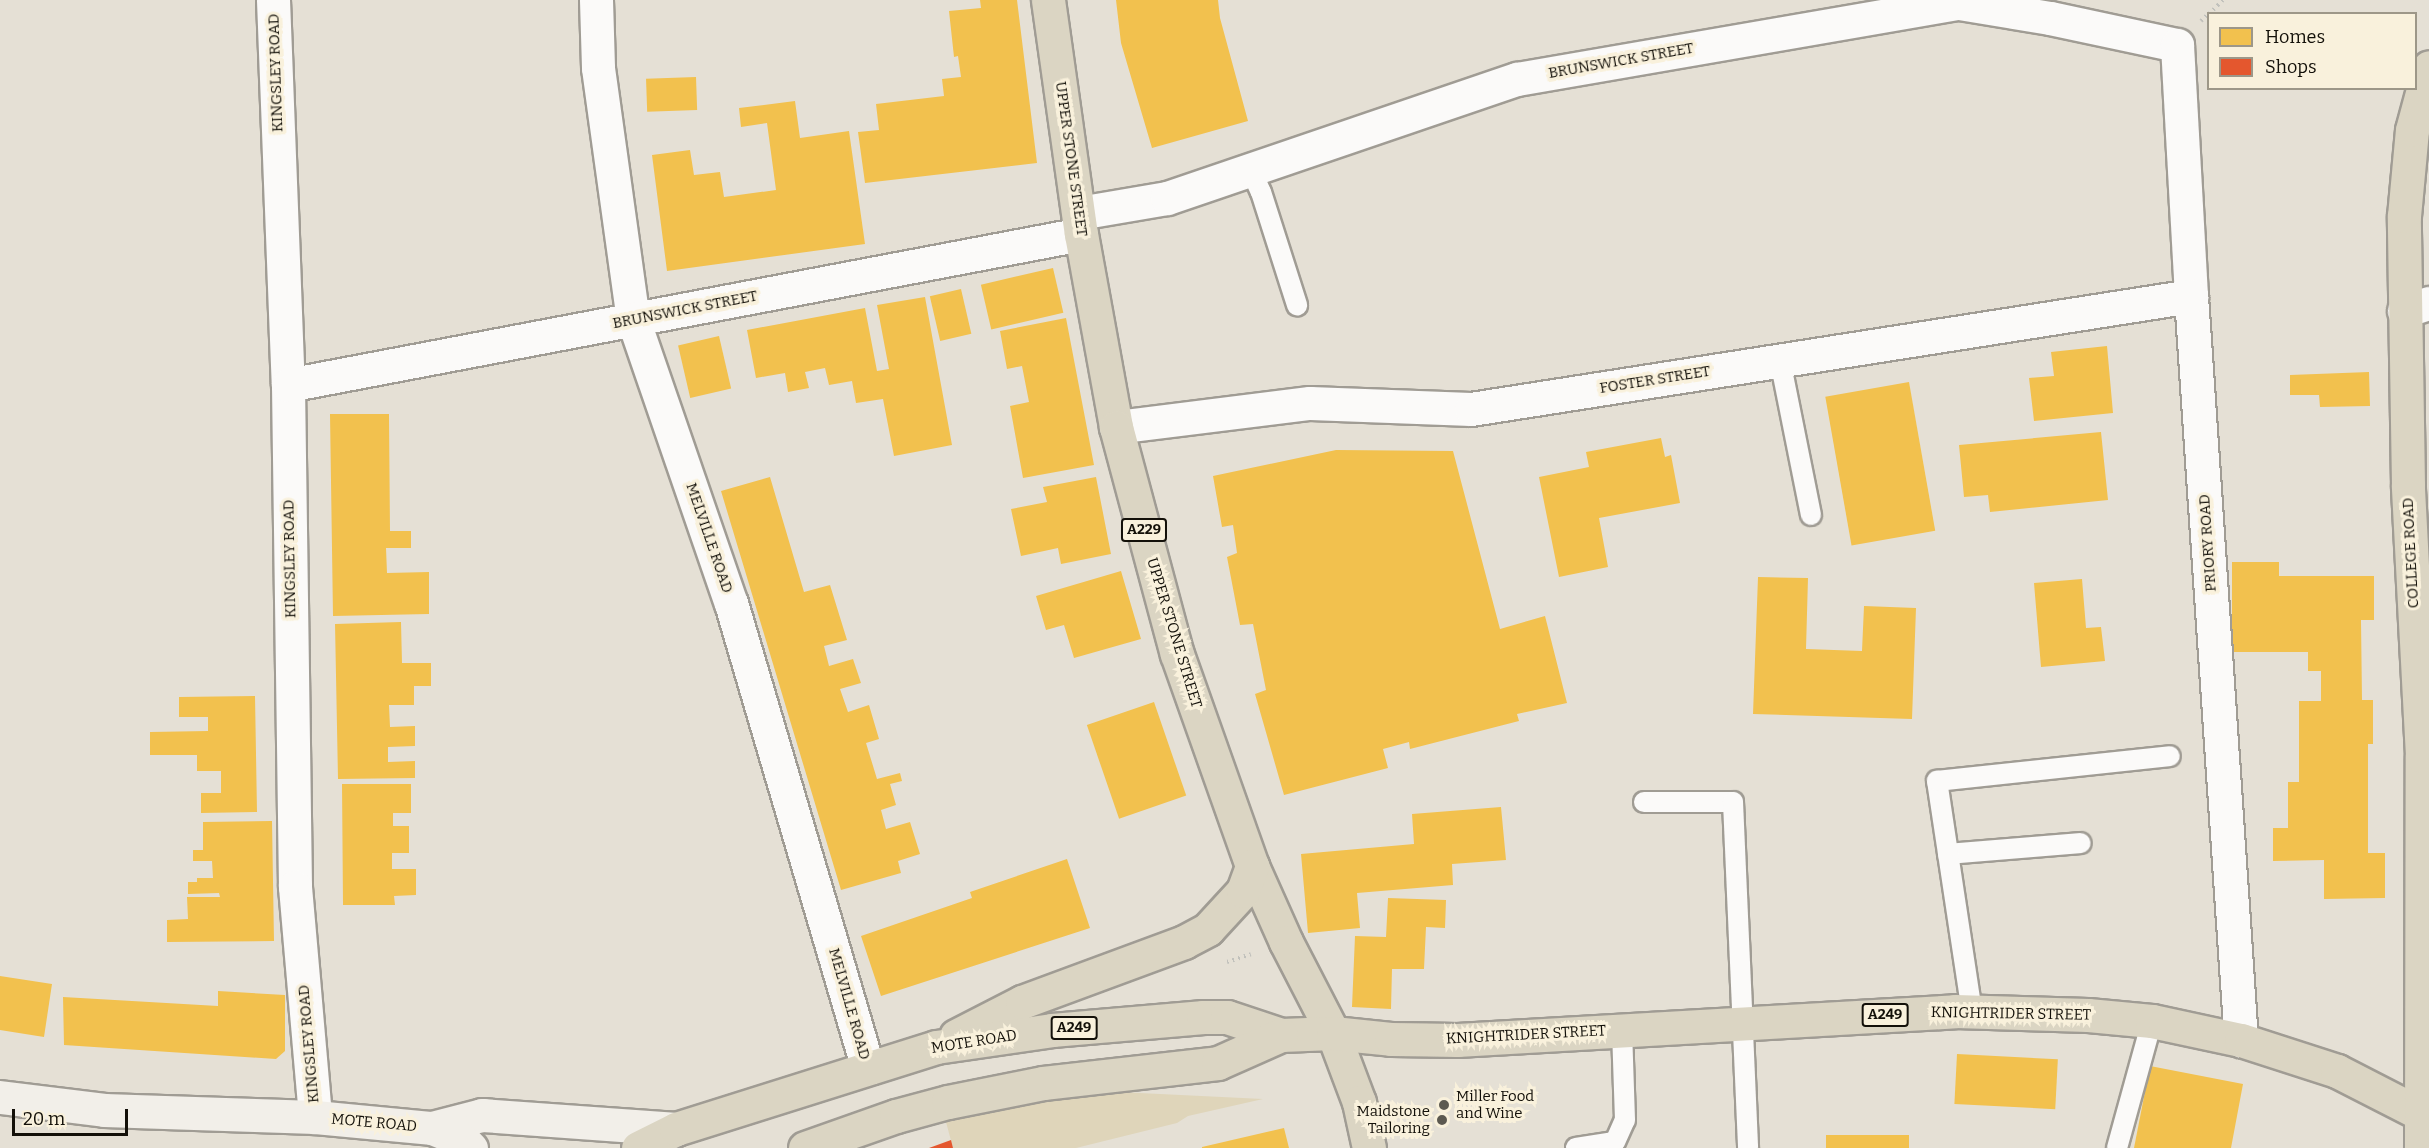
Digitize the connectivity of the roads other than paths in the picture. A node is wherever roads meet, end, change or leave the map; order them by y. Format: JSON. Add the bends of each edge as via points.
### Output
{"nodes":[{"id":1,"x":273,"y":0,"type":"edge"},
{"id":2,"x":596,"y":0,"type":"edge"},
{"id":3,"x":1048,"y":0,"type":"edge"},
{"id":4,"x":1959,"y":1,"type":"edge"},
{"id":5,"x":2177,"y":45,"type":"joint"},
{"id":6,"x":2429,"y":67,"type":"edge"},
{"id":7,"x":1251,"y":170,"type":"junction"},
{"id":8,"x":1080,"y":224,"type":"junction"},
{"id":9,"x":2191,"y":296,"type":"junction"},
{"id":10,"x":1297,"y":305,"type":"dead end"},
{"id":11,"x":2416,"y":307,"type":"edge"},
{"id":12,"x":633,"y":319,"type":"junction"},
{"id":13,"x":1780,"y":360,"type":"junction"},
{"id":14,"x":288,"y":385,"type":"junction"},
{"id":15,"x":1116,"y":427,"type":"junction"},
{"id":16,"x":1811,"y":515,"type":"dead end"},
{"id":17,"x":2170,"y":756,"type":"dead end"},
{"id":18,"x":2425,"y":799,"type":"edge"},
{"id":19,"x":1644,"y":802,"type":"dead end"},
{"id":20,"x":2081,"y":843,"type":"dead end"},
{"id":21,"x":1948,"y":854,"type":"junction"},
{"id":22,"x":1252,"y":866,"type":"junction"},
{"id":23,"x":1972,"y":1012,"type":"junction"},
{"id":24,"x":2152,"y":1021,"type":"junction"},
{"id":25,"x":1744,"y":1023,"type":"junction"},
{"id":26,"x":1622,"y":1029,"type":"junction"},
{"id":27,"x":1333,"y":1033,"type":"junction"},
{"id":28,"x":1281,"y":1035,"type":"junction"},
{"id":29,"x":2241,"y":1040,"type":"junction"},
{"id":30,"x":936,"y":1047,"type":"junction"},
{"id":31,"x":868,"y":1068,"type":"junction"},
{"id":32,"x":0,"y":1097,"type":"edge"},
{"id":33,"x":2425,"y":1115,"type":"edge"},
{"id":34,"x":315,"y":1117,"type":"junction"},
{"id":35,"x":432,"y":1128,"type":"junction"},
{"id":36,"x":676,"y":1129,"type":"junction"},
{"id":37,"x":369,"y":1148,"type":"edge"},
{"id":38,"x":471,"y":1148,"type":"edge"},
{"id":39,"x":638,"y":1148,"type":"edge"},
{"id":40,"x":805,"y":1148,"type":"edge"},
{"id":41,"x":1369,"y":1148,"type":"edge"},
{"id":42,"x":1576,"y":1148,"type":"edge"},
{"id":43,"x":1748,"y":1148,"type":"edge"},
{"id":44,"x":2117,"y":1148,"type":"edge"},
{"id":45,"x":2421,"y":1148,"type":"edge"}],
"edges":[{"from":1,"to":14,"type":"street","name":"KINGSLEY ROAD"},
{"from":2,"to":12,"type":"street","name":"MELVILLE ROAD","via":[[598,68]]},
{"from":3,"to":8,"type":"highway","name":"UPPER STONE STREET","number":"A229"},
{"from":4,"to":5,"type":"street","name":"BRUNSWICK STREET"},
{"from":4,"to":7,"type":"street","name":"BRUNSWICK STREET","via":[[1517,79]]},
{"from":5,"to":9,"type":"street","name":"PRIORY ROAD"},
{"from":6,"to":11,"type":"highway","name":"COLLEGE ROAD","via":[[2412,130],[2404,216]]},
{"from":7,"to":8,"type":"street","name":"BRUNSWICK STREET"},
{"from":7,"to":10,"type":"lane"},
{"from":8,"to":12,"type":"street","name":"BRUNSWICK STREET"},
{"from":8,"to":15,"type":"highway","name":"UPPER STONE STREET","number":"A229"},
{"from":9,"to":13,"type":"street","name":"FOSTER STREET"},
{"from":9,"to":29,"type":"street","name":"PRIORY ROAD"},
{"from":11,"to":18,"type":"highway","name":"COLLEGE ROAD","via":[[2408,485]]},
{"from":12,"to":14,"type":"street","name":"BRUNSWICK STREET"},
{"from":12,"to":31,"type":"street","name":"MELVILLE ROAD","via":[[731,603]]},
{"from":13,"to":15,"type":"street","name":"FOSTER STREET","via":[[1471,409],[1310,404]]},
{"from":13,"to":16,"type":"lane"},
{"from":14,"to":34,"type":"street","name":"KINGSLEY ROAD","via":[[295,887]]},
{"from":15,"to":22,"type":"highway","name":"UPPER STONE STREET","number":"A229","via":[[1178,654]]},
{"from":17,"to":21,"type":"lane","via":[[1936,781]]},
{"from":18,"to":33,"type":"highway","name":"COLLEGE ROAD"},
{"from":19,"to":25,"type":"lane","via":[[1733,802]]},
{"from":20,"to":21,"type":"lane"},
{"from":21,"to":23,"type":"lane"},
{"from":22,"to":27,"type":"highway","name":"UPPER STONE STREET","number":"A229"},
{"from":22,"to":30,"type":"highway","number":"A249","via":[[1243,891],[1208,928],[1184,942],[1022,1002]]},
{"from":23,"to":24,"type":"highway","name":"KNIGHTRIDER STREET","number":"A249"},
{"from":23,"to":25,"type":"highway","name":"KNIGHTRIDER STREET","number":"A249"},
{"from":24,"to":29,"type":"highway","name":"KNIGHTRIDER STREET","number":"A249"},
{"from":24,"to":44,"type":"lane"},
{"from":25,"to":26,"type":"highway","name":"KNIGHTRIDER STREET","number":"A249"},
{"from":25,"to":43,"type":"lane"},
{"from":26,"to":27,"type":"highway","name":"KNIGHTRIDER STREET","number":"A249","via":[[1457,1040]]},
{"from":26,"to":42,"type":"lane","via":[[1625,1120],[1615,1142]]},
{"from":27,"to":28,"type":"highway","name":"MOTE ROAD","number":"A249"},
{"from":27,"to":41,"type":"highway","number":"A229","via":[[1359,1102]]},
{"from":28,"to":30,"type":"highway","name":"MOTE ROAD","number":"A249","via":[[1227,1017],[1203,1017],[1052,1030]]},
{"from":28,"to":40,"type":"highway","name":"MOTE ROAD","number":"A249","via":[[1218,1063],[1043,1083],[958,1100],[896,1116]]},
{"from":29,"to":33,"type":"highway","name":"KNIGHTRIDER STREET","number":"A249","via":[[2337,1071]]},
{"from":30,"to":31,"type":"highway","name":"MOTE ROAD","number":"A249"},
{"from":31,"to":36,"type":"highway","name":"MOTE ROAD","number":"A249"},
{"from":32,"to":34,"type":"street","name":"MOTE ROAD","via":[[104,1110]]},
{"from":33,"to":45,"type":"highway","name":"COLLEGE ROAD"},
{"from":34,"to":35,"type":"street","name":"MOTE ROAD"},
{"from":34,"to":37,"type":"street","name":"MOTE ROAD"},
{"from":35,"to":36,"type":"street","name":"MOTE ROAD","via":[[482,1115]]},
{"from":35,"to":38,"type":"street","name":"MOTE ROAD","via":[[464,1141]]},
{"from":36,"to":39,"type":"highway","name":"MOTE ROAD","number":"A249"}]}
